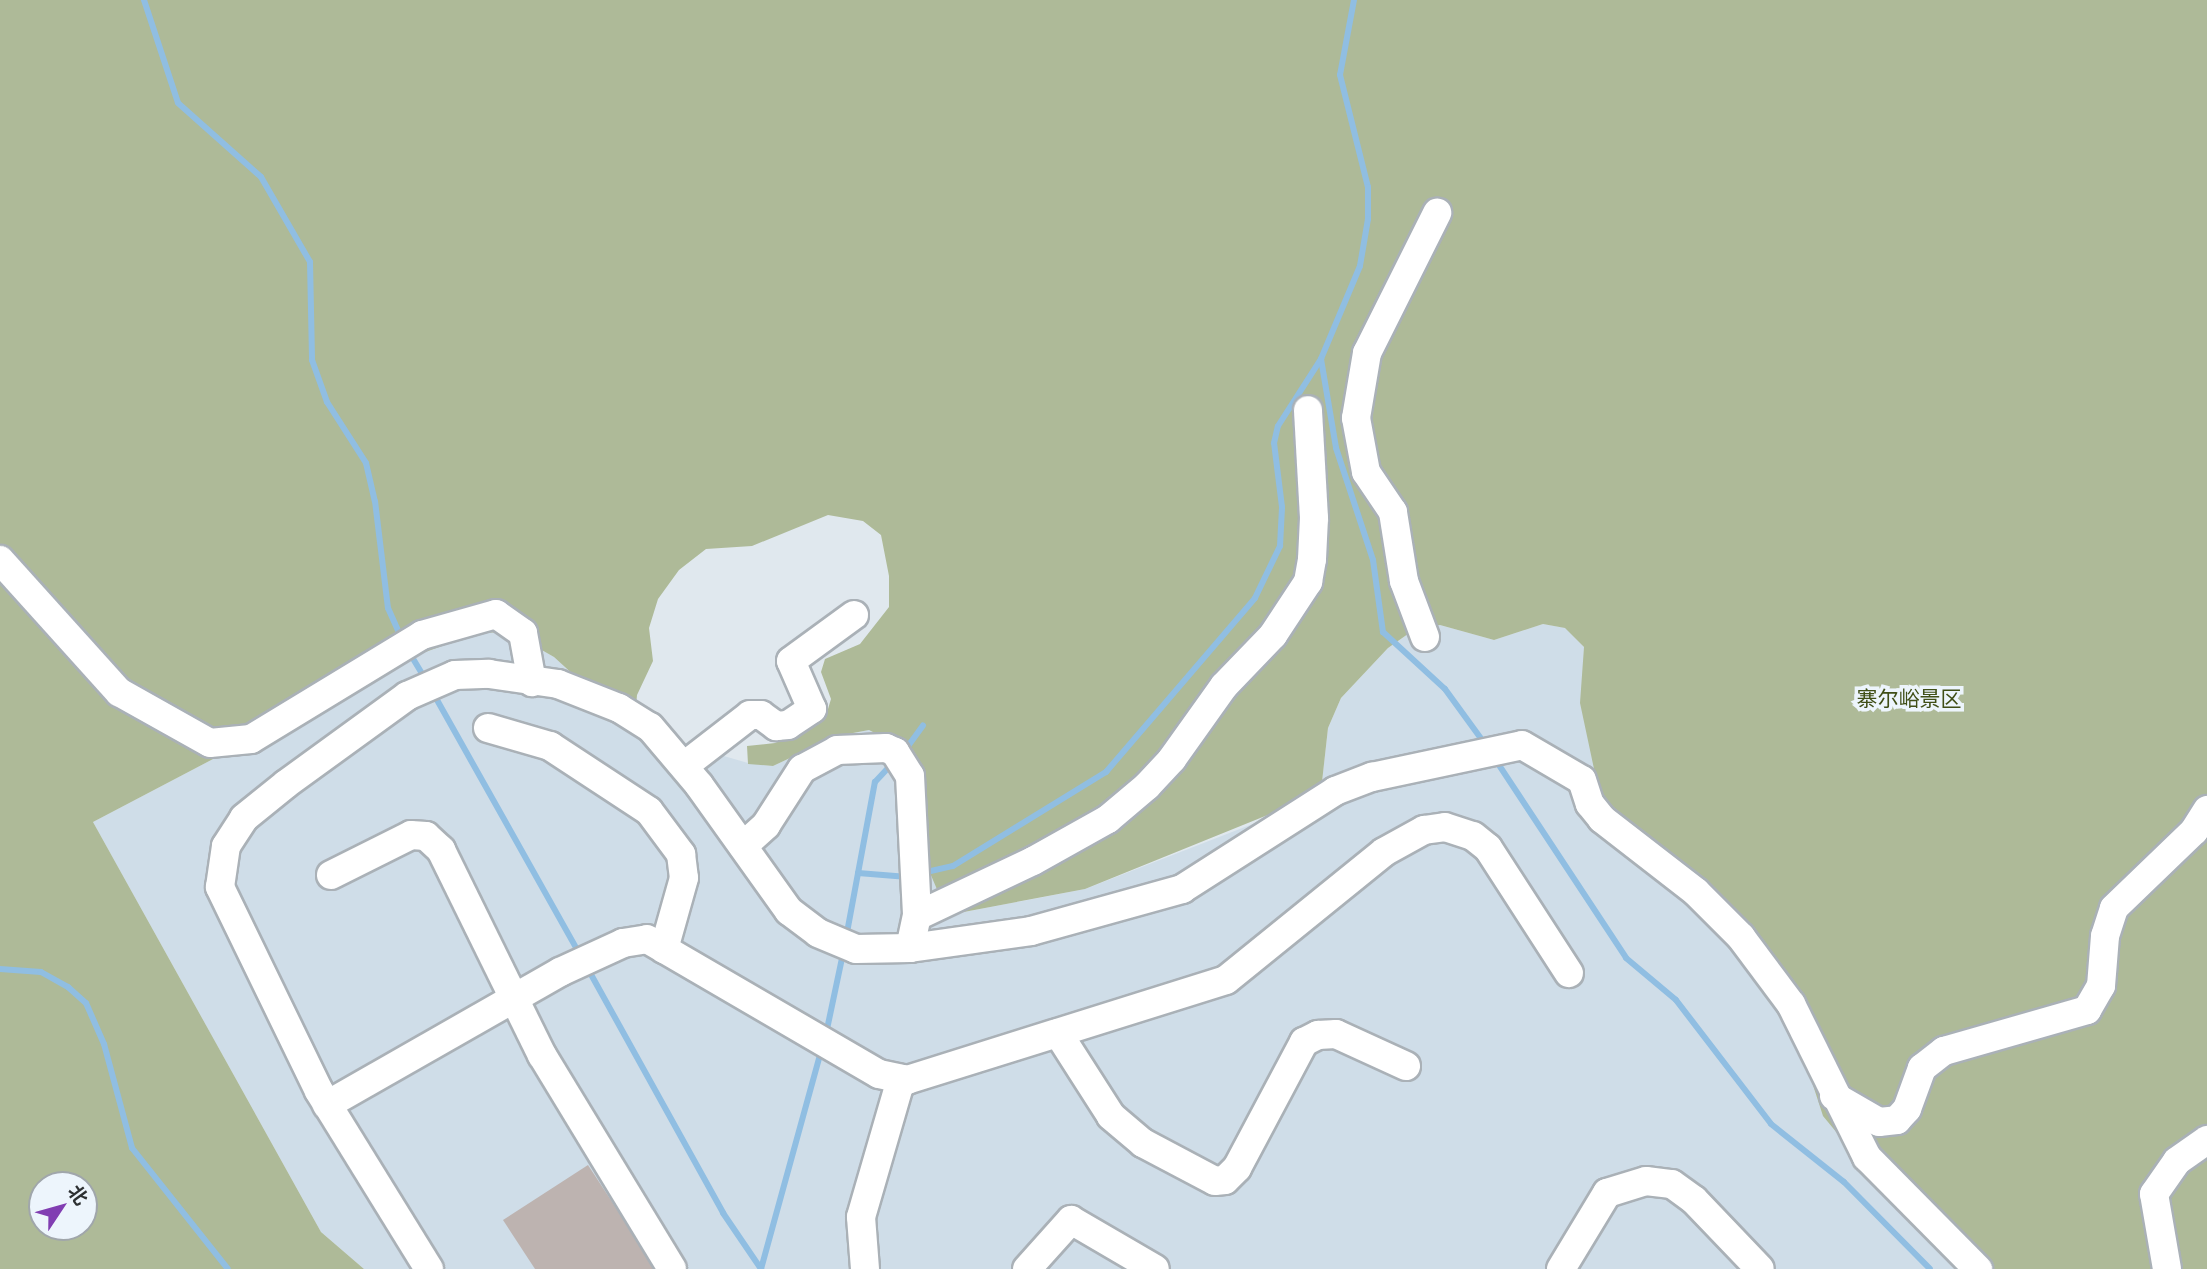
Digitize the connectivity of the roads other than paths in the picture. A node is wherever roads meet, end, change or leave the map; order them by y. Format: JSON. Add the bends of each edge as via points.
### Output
{"nodes":[{"id":1,"x":1437,"y":213,"type":"dead end"},
{"id":2,"x":1308,"y":410,"type":"dead end"},
{"id":3,"x":0,"y":560,"type":"edge"},
{"id":4,"x":855,"y":615,"type":"dead end"},
{"id":5,"x":1425,"y":637,"type":"dead end"},
{"id":6,"x":532,"y":682,"type":"junction"},
{"id":7,"x":488,"y":728,"type":"dead end"},
{"id":8,"x":684,"y":766,"type":"junction"},
{"id":9,"x":2207,"y":810,"type":"edge"},
{"id":10,"x":743,"y":846,"type":"junction"},
{"id":11,"x":331,"y":875,"type":"dead end"},
{"id":12,"x":917,"y":916,"type":"junction"},
{"id":13,"x":910,"y":948,"type":"junction"},
{"id":14,"x":664,"y":949,"type":"junction"},
{"id":15,"x":1569,"y":973,"type":"dead end"},
{"id":16,"x":514,"y":999,"type":"junction"},
{"id":17,"x":1058,"y":1033,"type":"junction"},
{"id":18,"x":1406,"y":1066,"type":"dead end"},
{"id":19,"x":901,"y":1079,"type":"junction"},
{"id":20,"x":1834,"y":1096,"type":"junction"},
{"id":21,"x":327,"y":1105,"type":"junction"},
{"id":22,"x":2207,"y":1140,"type":"edge"},
{"id":23,"x":429,"y":1269,"type":"edge"},
{"id":24,"x":672,"y":1269,"type":"edge"},
{"id":25,"x":865,"y":1269,"type":"edge"},
{"id":26,"x":1027,"y":1269,"type":"edge"},
{"id":27,"x":1155,"y":1269,"type":"edge"},
{"id":28,"x":1561,"y":1269,"type":"edge"},
{"id":29,"x":1760,"y":1269,"type":"edge"},
{"id":30,"x":1979,"y":1269,"type":"edge"},
{"id":31,"x":2167,"y":1269,"type":"edge"}],
"edges":[{"from":1,"to":5,"type":"street","via":[[1367,353],[1356,418],[1366,471],[1393,512],[1404,581]]},
{"from":2,"to":12,"type":"street","via":[[1312,559],[1308,582],[1273,635],[1224,686],[1172,759],[1108,819]]},
{"from":3,"to":6,"type":"street","via":[[119,692],[210,743],[251,739],[327,697],[422,635],[496,614],[523,633]]},
{"from":4,"to":8,"type":"street","via":[[791,662],[812,709],[788,725],[776,726],[761,715],[750,715]]},
{"from":6,"to":8,"type":"street","via":[[558,684],[619,708],[650,727]]},
{"from":6,"to":21,"type":"street","via":[[489,674],[455,675],[412,694],[244,818],[226,846],[220,887]]},
{"from":7,"to":14,"type":"street","via":[[550,746],[649,811],[681,854],[684,878]]},
{"from":8,"to":10,"type":"street"},
{"from":9,"to":20,"type":"street","via":[[2194,831],[2114,908],[2105,936],[2101,986],[2087,1010],[1944,1051],[1922,1069],[1907,1109],[1897,1120],[1880,1122]]},
{"from":10,"to":12,"type":"street","via":[[766,825],[802,769],[821,758],[860,746],[899,759],[909,776]]},
{"from":10,"to":13,"type":"street","via":[[789,911],[845,944]]},
{"from":11,"to":16,"type":"street","via":[[404,838],[426,836],[441,850]]},
{"from":12,"to":13,"type":"street"},
{"from":13,"to":20,"type":"street","via":[[1031,931],[1182,889],[1335,791],[1372,777],[1522,745],[1583,780],[1590,804],[1602,819],[1719,912],[1791,1004]]},
{"from":14,"to":16,"type":"street","via":[[647,939],[604,951]]},
{"from":14,"to":19,"type":"street","via":[[879,1074]]},
{"from":15,"to":17,"type":"street","via":[[1488,848],[1473,836],[1445,827],[1423,830],[1384,852],[1226,980]]},
{"from":16,"to":21,"type":"street"},
{"from":16,"to":24,"type":"street","via":[[542,1055]]},
{"from":17,"to":18,"type":"street","via":[[1111,1116],[1143,1143],[1215,1181],[1225,1180],[1237,1168],[1304,1042],[1336,1034]]},
{"from":17,"to":19,"type":"street"},
{"from":19,"to":25,"type":"street","via":[[861,1217]]},
{"from":20,"to":30,"type":"street","via":[[1867,1157]]},
{"from":21,"to":23,"type":"street"},
{"from":22,"to":31,"type":"street","via":[[2177,1161],[2154,1194]]},
{"from":26,"to":27,"type":"street","via":[[1071,1220]]},
{"from":28,"to":29,"type":"street","via":[[1607,1193],[1646,1181],[1672,1184],[1694,1200]]}]}
